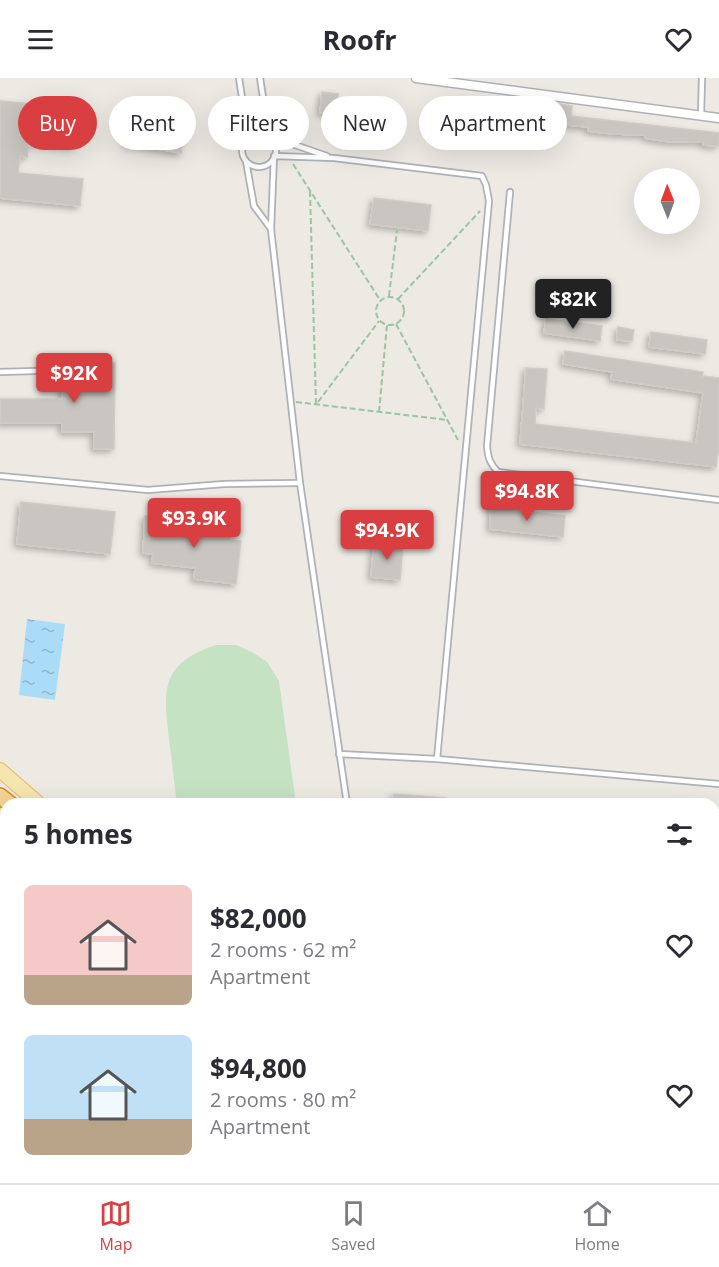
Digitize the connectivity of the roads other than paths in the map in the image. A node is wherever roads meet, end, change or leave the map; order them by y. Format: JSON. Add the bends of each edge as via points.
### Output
{"nodes":[{"id":1,"x":239,"y":78,"type":"edge"},
{"id":2,"x":260,"y":78,"type":"edge"},
{"id":3,"x":416,"y":78,"type":"edge"},
{"id":4,"x":702,"y":78,"type":"edge"},
{"id":5,"x":242,"y":96,"type":"edge"},
{"id":6,"x":263,"y":96,"type":"edge"},
{"id":7,"x":701,"y":115,"type":"junction"},
{"id":8,"x":719,"y":118,"type":"edge"},
{"id":9,"x":242,"y":150,"type":"edge"},
{"id":10,"x":275,"y":150,"type":"edge"},
{"id":11,"x":309,"y":150,"type":"edge"},
{"id":12,"x":274,"y":156,"type":"junction"},
{"id":13,"x":334,"y":158,"type":"junction"},
{"id":14,"x":246,"y":161,"type":"junction"},
{"id":15,"x":510,"y":192,"type":"dead end"},
{"id":16,"x":271,"y":229,"type":"junction"},
{"id":17,"x":35,"y":371,"type":"dead end"},
{"id":18,"x":0,"y":372,"type":"edge"},
{"id":19,"x":0,"y":476,"type":"edge"},
{"id":20,"x":300,"y":483,"type":"junction"},
{"id":21,"x":719,"y":500,"type":"edge"},
{"id":22,"x":339,"y":754,"type":"junction"},
{"id":23,"x":437,"y":759,"type":"junction"},
{"id":24,"x":0,"y":770,"type":"edge"},
{"id":25,"x":719,"y":784,"type":"edge"},
{"id":26,"x":32,"y":798,"type":"edge"},
{"id":27,"x":346,"y":798,"type":"edge"}],
"edges":[{"from":1,"to":5,"type":"lane"},
{"from":2,"to":6,"type":"lane"},
{"from":3,"to":7,"type":"street"},
{"from":4,"to":7,"type":"lane"},
{"from":7,"to":8,"type":"street"},
{"from":9,"to":14,"type":"lane"},
{"from":10,"to":12,"type":"lane"},
{"from":11,"to":13,"type":"lane"},
{"from":12,"to":13,"type":"lane"},
{"from":12,"to":14,"type":"lane","via":[[261,166]]},
{"from":12,"to":16,"type":"lane"},
{"from":13,"to":23,"type":"lane","via":[[482,176],[489,201]]},
{"from":14,"to":16,"type":"lane","via":[[254,206]]},
{"from":15,"to":21,"type":"lane","via":[[487,446],[491,465],[498,472]]},
{"from":16,"to":20,"type":"lane"},
{"from":17,"to":18,"type":"lane"},
{"from":19,"to":20,"type":"lane","via":[[148,490]]},
{"from":20,"to":22,"type":"lane"},
{"from":22,"to":23,"type":"lane"},
{"from":22,"to":27,"type":"lane"},
{"from":23,"to":25,"type":"lane"},
{"from":24,"to":26,"type":"main road"}]}
